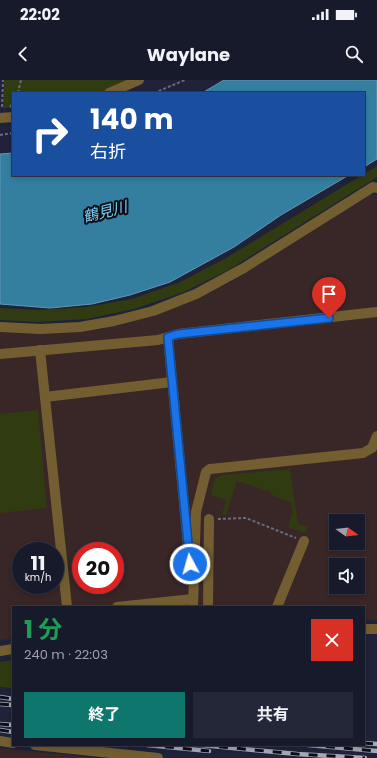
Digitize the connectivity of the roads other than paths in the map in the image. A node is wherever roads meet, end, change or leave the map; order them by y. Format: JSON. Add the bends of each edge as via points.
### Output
{"nodes":[{"id":1,"x":139,"y":80,"type":"edge"},
{"id":2,"x":111,"y":92,"type":"edge"},
{"id":3,"x":1,"y":114,"type":"edge"},
{"id":4,"x":12,"y":117,"type":"edge"},
{"id":5,"x":375,"y":188,"type":"edge"},
{"id":6,"x":377,"y":312,"type":"edge"},
{"id":7,"x":0,"y":327,"type":"edge"},
{"id":8,"x":168,"y":337,"type":"junction"},
{"id":9,"x":40,"y":350,"type":"junction"},
{"id":10,"x":0,"y":354,"type":"edge"},
{"id":11,"x":172,"y":382,"type":"junction"},
{"id":12,"x":45,"y":397,"type":"junction"},
{"id":13,"x":377,"y":436,"type":"edge"},
{"id":14,"x":209,"y":519,"type":"road end"},
{"id":15,"x":304,"y":541,"type":"road end"},
{"id":16,"x":193,"y":600,"type":"edge"},
{"id":17,"x":67,"y":606,"type":"edge"},
{"id":18,"x":128,"y":606,"type":"edge"},
{"id":19,"x":208,"y":606,"type":"edge"},
{"id":20,"x":277,"y":606,"type":"edge"},
{"id":21,"x":365,"y":629,"type":"edge"},
{"id":22,"x":377,"y":629,"type":"edge"},
{"id":23,"x":12,"y":649,"type":"edge"},
{"id":24,"x":0,"y":650,"type":"edge"},
{"id":25,"x":0,"y":741,"type":"edge"},
{"id":26,"x":12,"y":743,"type":"edge"},
{"id":27,"x":44,"y":746,"type":"edge"},
{"id":28,"x":158,"y":758,"type":"edge"}],
"edges":[{"from":1,"to":2,"type":"street"},
{"from":3,"to":4,"type":"street"},
{"from":5,"to":7,"type":"street","via":[[244,268],[196,294],[153,311],[80,327]]},
{"from":6,"to":8,"type":"street"},
{"from":8,"to":9,"type":"street"},
{"from":8,"to":11,"type":"street"},
{"from":9,"to":10,"type":"street"},
{"from":9,"to":12,"type":"street"},
{"from":11,"to":12,"type":"street"},
{"from":11,"to":16,"type":"street"},
{"from":12,"to":17,"type":"street"},
{"from":13,"to":16,"type":"street","via":[[372,448],[363,453],[210,469],[206,472],[196,512]]},
{"from":14,"to":19,"type":"street"},
{"from":15,"to":20,"type":"street"},
{"from":16,"to":18,"type":"street"},
{"from":21,"to":22,"type":"street"},
{"from":23,"to":24,"type":"street"},
{"from":25,"to":26,"type":"street"},
{"from":27,"to":28,"type":"street"}]}
